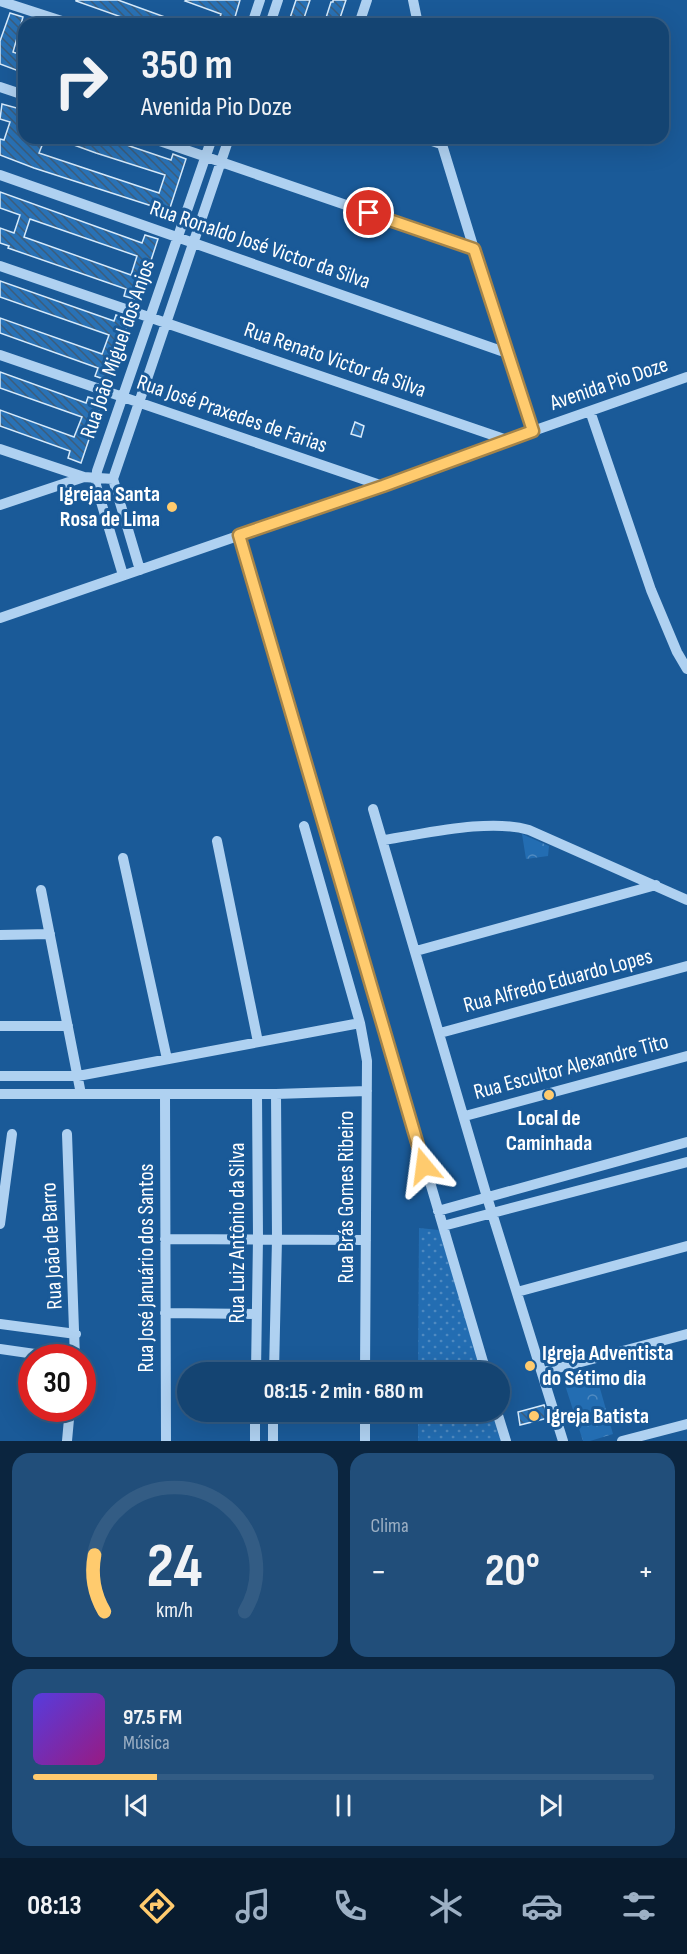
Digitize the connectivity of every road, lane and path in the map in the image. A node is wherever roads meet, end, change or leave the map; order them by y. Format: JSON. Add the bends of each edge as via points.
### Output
{"nodes":[{"id":1,"x":260,"y":0,"type":"edge"},
{"id":2,"x":367,"y":0,"type":"edge"},
{"id":3,"x":413,"y":0,"type":"edge"},
{"id":4,"x":0,"y":1,"type":"edge"},
{"id":5,"x":276,"y":1,"type":"edge"},
{"id":6,"x":52,"y":18,"type":"edge"},
{"id":7,"x":254,"y":18,"type":"edge"},
{"id":8,"x":272,"y":18,"type":"edge"},
{"id":9,"x":361,"y":18,"type":"edge"},
{"id":10,"x":417,"y":18,"type":"edge"},
{"id":11,"x":0,"y":87,"type":"edge"},
{"id":12,"x":18,"y":93,"type":"edge"},
{"id":13,"x":169,"y":144,"type":"edge"},
{"id":14,"x":210,"y":144,"type":"edge"},
{"id":15,"x":228,"y":144,"type":"edge"},
{"id":16,"x":442,"y":144,"type":"edge"},
{"id":17,"x":206,"y":156,"type":"junction"},
{"id":18,"x":221,"y":162,"type":"junction"},
{"id":19,"x":0,"y":175,"type":"edge"},
{"id":20,"x":178,"y":237,"type":"junction"},
{"id":21,"x":195,"y":243,"type":"junction"},
{"id":22,"x":474,"y":249,"type":"junction"},
{"id":23,"x":0,"y":266,"type":"edge"},
{"id":24,"x":150,"y":316,"type":"junction"},
{"id":25,"x":166,"y":322,"type":"junction"},
{"id":26,"x":507,"y":353,"type":"junction"},
{"id":27,"x":0,"y":356,"type":"edge"},
{"id":28,"x":687,"y":377,"type":"edge"},
{"id":29,"x":122,"y":397,"type":"junction"},
{"id":30,"x":138,"y":403,"type":"junction"},
{"id":31,"x":591,"y":411,"type":"junction"},
{"id":32,"x":533,"y":431,"type":"junction"},
{"id":33,"x":507,"y":440,"type":"junction"},
{"id":34,"x":0,"y":448,"type":"edge"},
{"id":35,"x":90,"y":478,"type":"junction"},
{"id":36,"x":113,"y":479,"type":"junction"},
{"id":37,"x":383,"y":486,"type":"junction"},
{"id":38,"x":0,"y":505,"type":"edge"},
{"id":39,"x":239,"y":535,"type":"junction"},
{"id":40,"x":140,"y":570,"type":"junction"},
{"id":41,"x":123,"y":575,"type":"junction"},
{"id":42,"x":0,"y":618,"type":"edge"},
{"id":43,"x":687,"y":669,"type":"edge"},
{"id":44,"x":373,"y":809,"type":"dead end"},
{"id":45,"x":304,"y":826,"type":"dead end"},
{"id":46,"x":383,"y":840,"type":"junction"},
{"id":47,"x":217,"y":842,"type":"dead end"},
{"id":48,"x":123,"y":858,"type":"dead end"},
{"id":49,"x":656,"y":885,"type":"junction"},
{"id":50,"x":41,"y":890,"type":"dead end"},
{"id":51,"x":687,"y":901,"type":"edge"},
{"id":52,"x":50,"y":934,"type":"junction"},
{"id":53,"x":0,"y":935,"type":"edge"},
{"id":54,"x":416,"y":951,"type":"junction"},
{"id":55,"x":687,"y":966,"type":"edge"},
{"id":56,"x":360,"y":1023,"type":"junction"},
{"id":57,"x":0,"y":1026,"type":"edge"},
{"id":58,"x":68,"y":1026,"type":"junction"},
{"id":59,"x":440,"y":1033,"type":"junction"},
{"id":60,"x":258,"y":1042,"type":"junction"},
{"id":61,"x":687,"y":1056,"type":"edge"},
{"id":62,"x":167,"y":1059,"type":"junction"},
{"id":63,"x":0,"y":1076,"type":"edge"},
{"id":64,"x":78,"y":1076,"type":"junction"},
{"id":65,"x":367,"y":1091,"type":"junction"},
{"id":66,"x":0,"y":1094,"type":"edge"},
{"id":67,"x":81,"y":1094,"type":"junction"},
{"id":68,"x":165,"y":1094,"type":"junction"},
{"id":69,"x":257,"y":1094,"type":"junction"},
{"id":70,"x":276,"y":1094,"type":"junction"},
{"id":71,"x":465,"y":1116,"type":"junction"},
{"id":72,"x":12,"y":1134,"type":"dead end"},
{"id":73,"x":67,"y":1134,"type":"dead end"},
{"id":74,"x":687,"y":1142,"type":"edge"},
{"id":75,"x":687,"y":1162,"type":"edge"},
{"id":76,"x":487,"y":1197,"type":"junction"},
{"id":77,"x":438,"y":1211,"type":"junction"},
{"id":78,"x":493,"y":1214,"type":"junction"},
{"id":79,"x":0,"y":1224,"type":"edge"},
{"id":80,"x":443,"y":1226,"type":"junction"},
{"id":81,"x":258,"y":1238,"type":"junction"},
{"id":82,"x":165,"y":1239,"type":"junction"},
{"id":83,"x":277,"y":1239,"type":"junction"},
{"id":84,"x":366,"y":1240,"type":"junction"},
{"id":85,"x":687,"y":1246,"type":"edge"},
{"id":86,"x":518,"y":1292,"type":"junction"},
{"id":87,"x":165,"y":1313,"type":"junction"},
{"id":88,"x":256,"y":1314,"type":"junction"},
{"id":89,"x":0,"y":1324,"type":"edge"},
{"id":90,"x":76,"y":1334,"type":"junction"},
{"id":91,"x":687,"y":1334,"type":"edge"},
{"id":92,"x":76,"y":1344,"type":"edge"},
{"id":93,"x":0,"y":1349,"type":"edge"},
{"id":94,"x":18,"y":1352,"type":"edge"},
{"id":95,"x":256,"y":1362,"type":"edge"},
{"id":96,"x":274,"y":1362,"type":"edge"},
{"id":97,"x":365,"y":1362,"type":"edge"},
{"id":98,"x":483,"y":1362,"type":"edge"},
{"id":99,"x":543,"y":1372,"type":"junction"},
{"id":100,"x":69,"y":1422,"type":"edge"},
{"id":101,"x":255,"y":1422,"type":"edge"},
{"id":102,"x":273,"y":1422,"type":"edge"},
{"id":103,"x":365,"y":1422,"type":"edge"},
{"id":104,"x":500,"y":1422,"type":"edge"},
{"id":105,"x":687,"y":1424,"type":"edge"},
{"id":106,"x":67,"y":1441,"type":"edge"},
{"id":107,"x":166,"y":1441,"type":"edge"},
{"id":108,"x":255,"y":1441,"type":"edge"},
{"id":109,"x":273,"y":1441,"type":"edge"},
{"id":110,"x":365,"y":1441,"type":"edge"},
{"id":111,"x":506,"y":1441,"type":"edge"},
{"id":112,"x":563,"y":1441,"type":"edge"},
{"id":113,"x":622,"y":1441,"type":"edge"}],
"edges":[{"from":1,"to":7,"type":"street"},
{"from":2,"to":9,"type":"street"},
{"from":3,"to":10,"type":"street"},
{"from":4,"to":6,"type":"street"},
{"from":5,"to":8,"type":"street"},
{"from":11,"to":12,"type":"street"},
{"from":13,"to":17,"type":"street"},
{"from":14,"to":17,"type":"street","name":"Rua João Miguel dos Anjos"},
{"from":15,"to":18,"type":"street","name":"Rua João Miguel dos Anjos"},
{"from":16,"to":22,"type":"street"},
{"from":17,"to":18,"type":"street"},
{"from":17,"to":20,"type":"street","name":"Rua João Miguel dos Anjos"},
{"from":18,"to":21,"type":"street","name":"Rua João Miguel dos Anjos"},
{"from":18,"to":22,"type":"street"},
{"from":19,"to":20,"type":"street","name":"Rua Ronaldo José Victor da Silva"},
{"from":20,"to":21,"type":"street","name":"Rua Ronaldo José Victor da Silva"},
{"from":20,"to":24,"type":"street","name":"Rua João Miguel dos Anjos"},
{"from":21,"to":25,"type":"street","name":"Rua João Miguel dos Anjos"},
{"from":21,"to":26,"type":"street","name":"Rua Ronaldo José Victor da Silva"},
{"from":22,"to":26,"type":"street"},
{"from":23,"to":24,"type":"street","name":"Rua Renato Victor da Silva"},
{"from":24,"to":25,"type":"street","name":"Rua Renato Victor da Silva"},
{"from":24,"to":29,"type":"street","name":"Rua João Miguel dos Anjos"},
{"from":25,"to":30,"type":"street","name":"Rua João Miguel dos Anjos"},
{"from":25,"to":33,"type":"street","name":"Rua Renato Victor da Silva"},
{"from":26,"to":32,"type":"street"},
{"from":27,"to":29,"type":"street","name":"Rua José Praxedes de Farias"},
{"from":28,"to":31,"type":"street","name":"Avenida Pio Doze"},
{"from":29,"to":30,"type":"street","name":"Rua José Praxedes de Farias"},
{"from":29,"to":35,"type":"street","name":"Rua João Miguel dos Anjos"},
{"from":30,"to":36,"type":"street","name":"Rua João Miguel dos Anjos"},
{"from":30,"to":37,"type":"street","name":"Rua José Praxedes de Farias"},
{"from":31,"to":32,"type":"street","name":"Avenida Pio Doze"},
{"from":31,"to":43,"type":"street","via":[[651,590]]},
{"from":32,"to":33,"type":"street","name":"Avenida Pio Doze"},
{"from":33,"to":37,"type":"street","name":"Avenida Pio Doze"},
{"from":34,"to":35,"type":"street"},
{"from":35,"to":36,"type":"street"},
{"from":35,"to":38,"type":"street"},
{"from":35,"to":41,"type":"street","via":[[96,485]]},
{"from":36,"to":40,"type":"street"},
{"from":37,"to":39,"type":"street","name":"Avenida Pio Doze"},
{"from":39,"to":40,"type":"street","name":"Avenida Pio Doze"},
{"from":39,"to":77,"type":"street"},
{"from":40,"to":41,"type":"street","name":"Avenida Pio Doze"},
{"from":41,"to":42,"type":"street","name":"Avenida Pio Doze"},
{"from":44,"to":46,"type":"street"},
{"from":45,"to":56,"type":"street","name":"Rua Brás Gomes Ribeiro"},
{"from":46,"to":49,"type":"street","via":[[488,825],[515,826]]},
{"from":46,"to":54,"type":"street"},
{"from":47,"to":60,"type":"street"},
{"from":48,"to":62,"type":"street"},
{"from":49,"to":51,"type":"street"},
{"from":49,"to":54,"type":"street"},
{"from":50,"to":52,"type":"street"},
{"from":52,"to":53,"type":"street"},
{"from":52,"to":58,"type":"street"},
{"from":54,"to":59,"type":"street"},
{"from":55,"to":59,"type":"street","name":"Rua Alfredo Eduardo Lopes"},
{"from":56,"to":60,"type":"street"},
{"from":56,"to":65,"type":"street","name":"Rua Brás Gomes Ribeiro","via":[[367,1061]]},
{"from":57,"to":58,"type":"street"},
{"from":58,"to":64,"type":"street"},
{"from":59,"to":71,"type":"street"},
{"from":60,"to":62,"type":"street"},
{"from":61,"to":71,"type":"street","name":"Rua Escultor Alexandre Tito"},
{"from":62,"to":64,"type":"street"},
{"from":63,"to":64,"type":"street"},
{"from":64,"to":67,"type":"street"},
{"from":65,"to":70,"type":"street"},
{"from":65,"to":84,"type":"street","name":"Rua Brás Gomes Ribeiro"},
{"from":66,"to":67,"type":"street"},
{"from":67,"to":68,"type":"street"},
{"from":68,"to":69,"type":"street"},
{"from":68,"to":82,"type":"street","name":"Rua José Januário dos Santos"},
{"from":69,"to":70,"type":"street"},
{"from":69,"to":81,"type":"street","name":"Rua Luiz Antônio da Silva"},
{"from":70,"to":83,"type":"street","name":"Rua Luiz Antônio da Silva"},
{"from":71,"to":76,"type":"street"},
{"from":72,"to":79,"type":"street"},
{"from":73,"to":90,"type":"street","name":"Rua João de Barro"},
{"from":74,"to":76,"type":"street"},
{"from":75,"to":78,"type":"street"},
{"from":76,"to":77,"type":"street"},
{"from":76,"to":78,"type":"street"},
{"from":77,"to":80,"type":"street"},
{"from":78,"to":80,"type":"street"},
{"from":78,"to":86,"type":"street"},
{"from":80,"to":98,"type":"street"},
{"from":81,"to":82,"type":"street"},
{"from":81,"to":83,"type":"street"},
{"from":81,"to":88,"type":"street","name":"Rua Luiz Antônio da Silva"},
{"from":82,"to":87,"type":"street","name":"Rua José Januário dos Santos"},
{"from":83,"to":84,"type":"street"},
{"from":83,"to":96,"type":"street","name":"Rua Luiz Antônio da Silva"},
{"from":84,"to":97,"type":"street","name":"Rua Brás Gomes Ribeiro"},
{"from":85,"to":86,"type":"street"},
{"from":86,"to":99,"type":"street"},
{"from":87,"to":88,"type":"street"},
{"from":87,"to":107,"type":"street","name":"Rua José Januário dos Santos"},
{"from":88,"to":95,"type":"street","name":"Rua Luiz Antônio da Silva"},
{"from":89,"to":90,"type":"street"},
{"from":90,"to":92,"type":"street","name":"Rua João de Barro"},
{"from":91,"to":99,"type":"street"},
{"from":93,"to":94,"type":"street"},
{"from":99,"to":112,"type":"street"},
{"from":100,"to":106,"type":"street"},
{"from":101,"to":108,"type":"street"},
{"from":102,"to":109,"type":"street"},
{"from":103,"to":110,"type":"street"},
{"from":104,"to":111,"type":"street"},
{"from":105,"to":113,"type":"street"}]}
